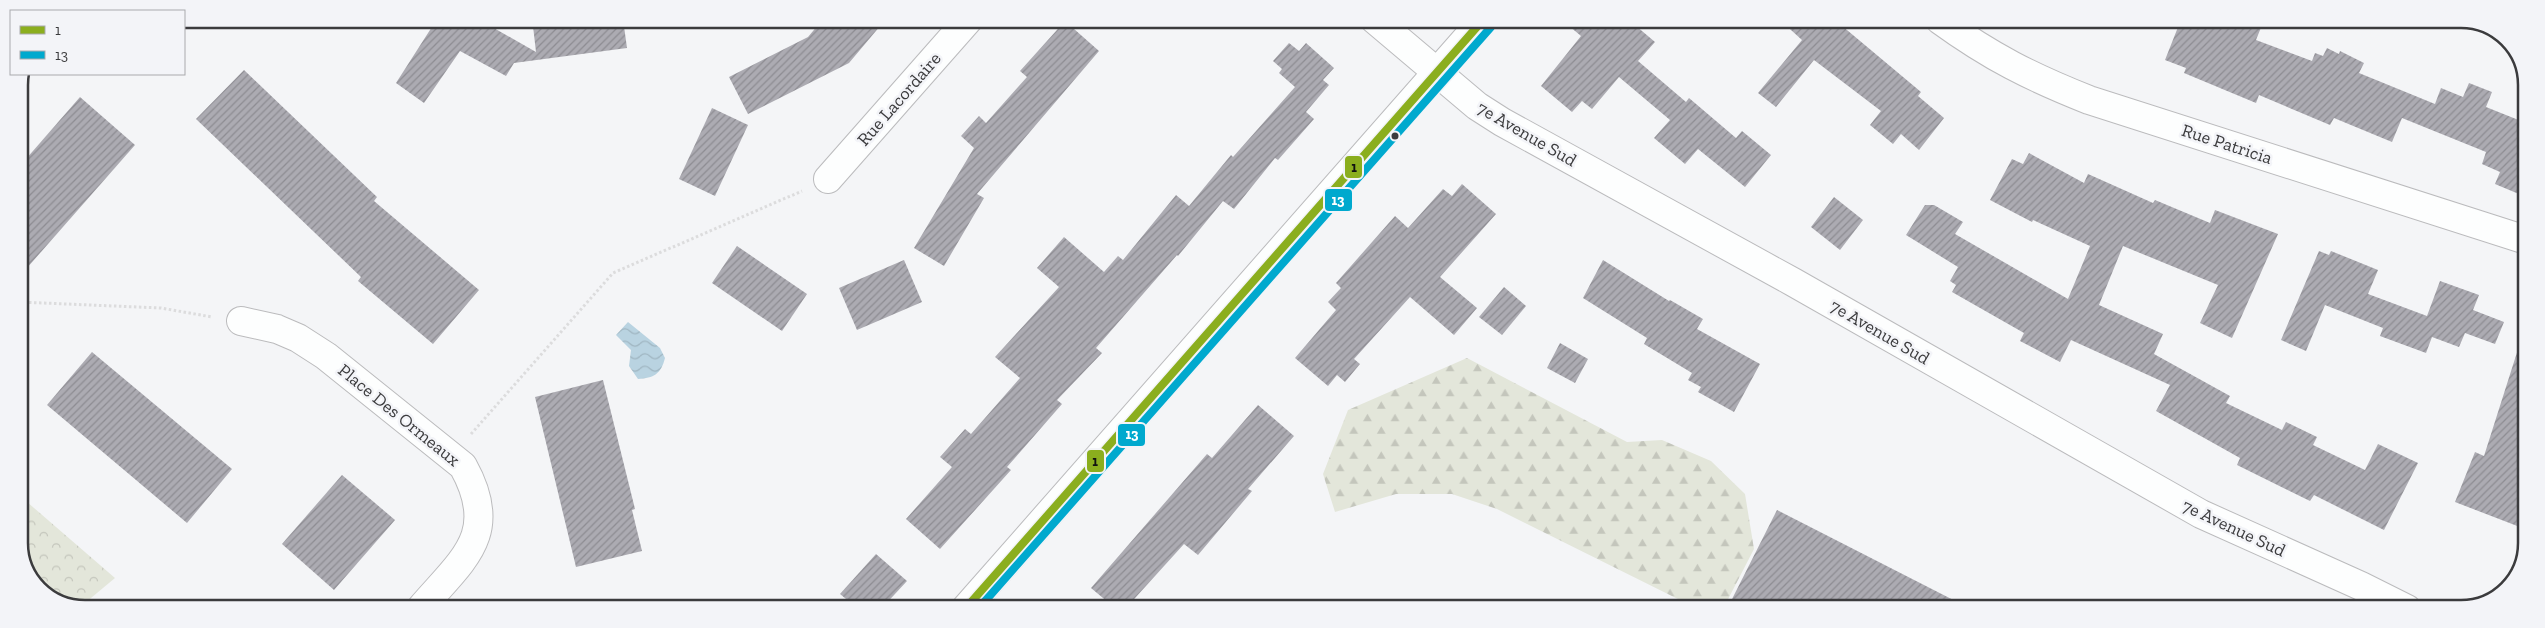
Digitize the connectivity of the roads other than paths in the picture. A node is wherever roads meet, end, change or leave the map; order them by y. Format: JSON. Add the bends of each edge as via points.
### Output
{"nodes":[{"id":1,"x":961,"y":28,"type":"edge"},
{"id":2,"x":1384,"y":28,"type":"edge"},
{"id":3,"x":1476,"y":28,"type":"edge"},
{"id":4,"x":1952,"y":28,"type":"edge"},
{"id":5,"x":1437,"y":72,"type":"junction"},
{"id":6,"x":828,"y":179,"type":"road end"},
{"id":7,"x":2517,"y":237,"type":"edge"},
{"id":8,"x":241,"y":322,"type":"road end"},
{"id":9,"x":428,"y":600,"type":"edge"},
{"id":10,"x":973,"y":600,"type":"edge"},
{"id":11,"x":2389,"y":600,"type":"edge"}],
"edges":[{"from":1,"to":6,"type":"street","name":"Rue Lacordaire"},
{"from":2,"to":5,"type":"street","name":"7e Avenue Sud"},
{"from":3,"to":5,"type":"street"},
{"from":4,"to":7,"type":"street","name":"Rue Patricia","via":[[2001,61],[2038,80],[2090,100]]},
{"from":5,"to":10,"type":"street"},
{"from":5,"to":11,"type":"street","name":"7e Avenue Sud","via":[[1477,106],[1502,122],[1793,282],[2201,514]]},
{"from":8,"to":9,"type":"street","name":"Place Des Ormeaux","via":[[277,329],[326,356],[463,466],[474,485],[480,512],[478,531],[465,556]]}]}
